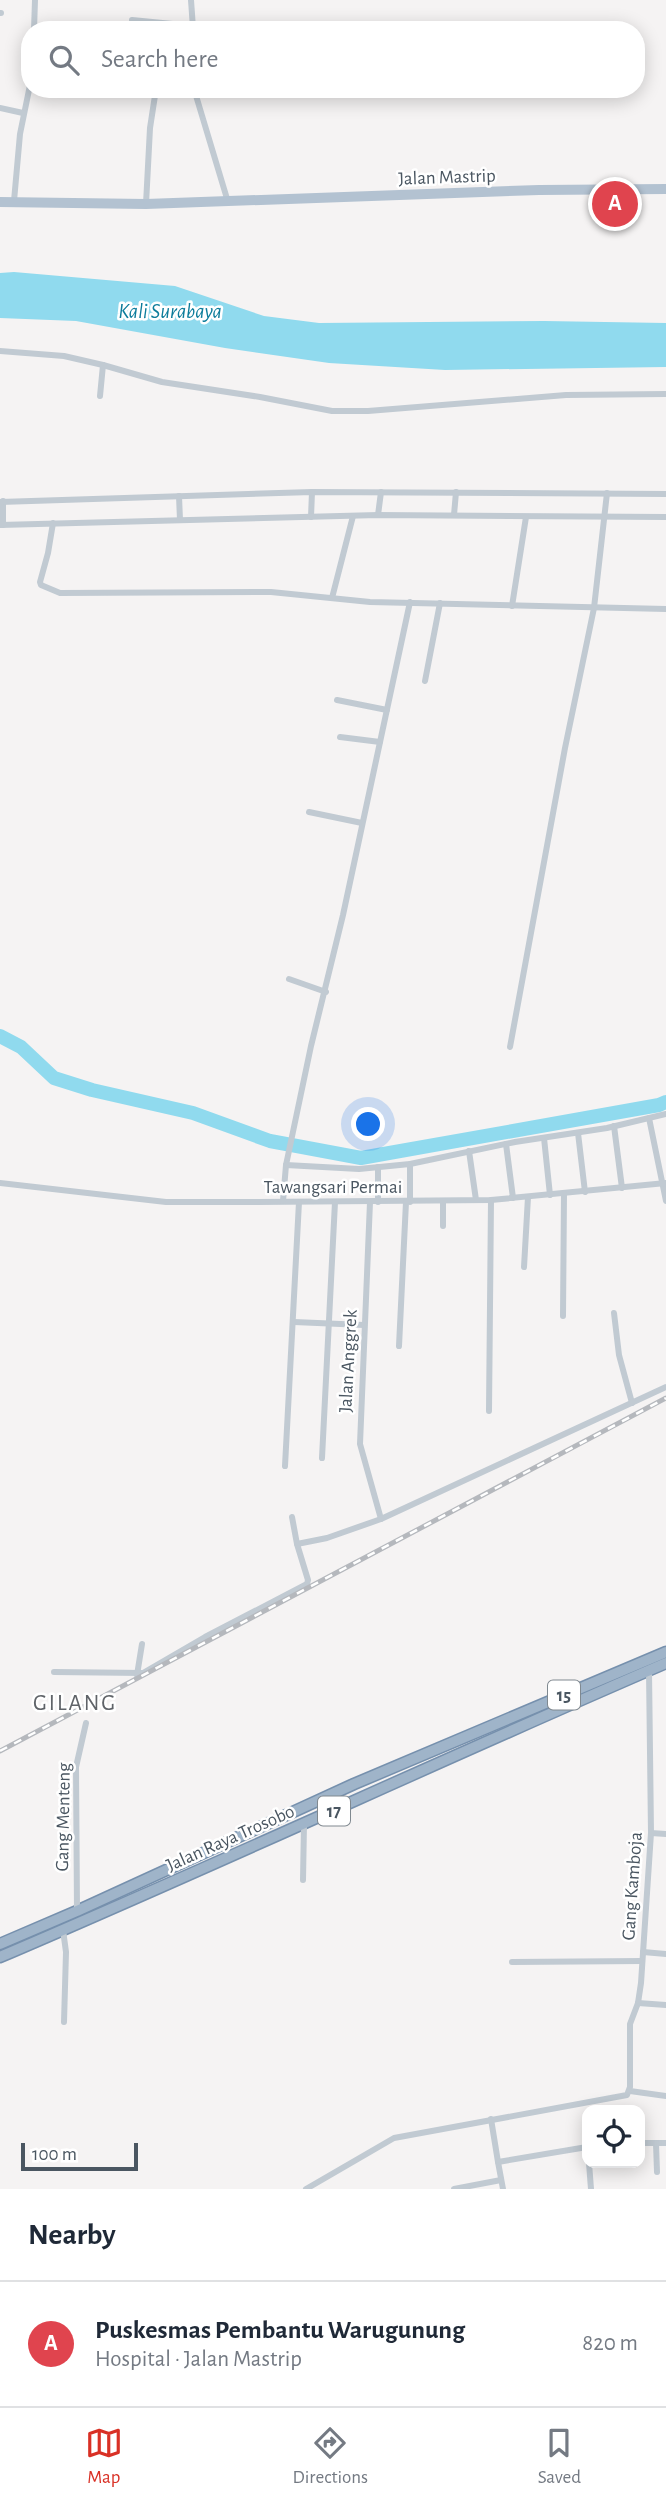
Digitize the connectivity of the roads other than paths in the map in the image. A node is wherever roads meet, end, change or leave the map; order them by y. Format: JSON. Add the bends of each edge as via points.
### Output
{"nodes":[{"id":1,"x":35,"y":0,"type":"edge"},
{"id":2,"x":191,"y":0,"type":"edge"},
{"id":3,"x":132,"y":20,"type":"dead end"},
{"id":4,"x":34,"y":21,"type":"edge"},
{"id":5,"x":140,"y":21,"type":"edge"},
{"id":6,"x":192,"y":21,"type":"edge"},
{"id":7,"x":27,"y":98,"type":"edge"},
{"id":8,"x":155,"y":98,"type":"edge"},
{"id":9,"x":197,"y":98,"type":"edge"},
{"id":10,"x":0,"y":108,"type":"edge"},
{"id":11,"x":23,"y":113,"type":"junction"},
{"id":12,"x":666,"y":189,"type":"edge"},
{"id":13,"x":14,"y":201,"type":"junction"},
{"id":14,"x":0,"y":202,"type":"edge"},
{"id":15,"x":228,"y":202,"type":"junction"},
{"id":16,"x":146,"y":204,"type":"junction"},
{"id":17,"x":0,"y":351,"type":"edge"},
{"id":18,"x":103,"y":365,"type":"junction"},
{"id":19,"x":666,"y":394,"type":"edge"},
{"id":20,"x":100,"y":396,"type":"dead end"},
{"id":21,"x":312,"y":493,"type":"junction"},
{"id":22,"x":381,"y":493,"type":"junction"},
{"id":23,"x":456,"y":494,"type":"junction"},
{"id":24,"x":666,"y":494,"type":"edge"},
{"id":25,"x":606,"y":495,"type":"junction"},
{"id":26,"x":179,"y":497,"type":"junction"},
{"id":27,"x":2,"y":502,"type":"edge"},
{"id":28,"x":379,"y":513,"type":"junction"},
{"id":29,"x":454,"y":513,"type":"junction"},
{"id":30,"x":311,"y":515,"type":"junction"},
{"id":31,"x":604,"y":515,"type":"junction"},
{"id":32,"x":353,"y":516,"type":"junction"},
{"id":33,"x":526,"y":517,"type":"junction"},
{"id":34,"x":666,"y":517,"type":"edge"},
{"id":35,"x":180,"y":518,"type":"junction"},
{"id":36,"x":2,"y":523,"type":"edge"},
{"id":37,"x":53,"y":523,"type":"junction"},
{"id":38,"x":332,"y":598,"type":"junction"},
{"id":39,"x":410,"y":601,"type":"junction"},
{"id":40,"x":440,"y":603,"type":"junction"},
{"id":41,"x":512,"y":606,"type":"junction"},
{"id":42,"x":594,"y":608,"type":"junction"},
{"id":43,"x":666,"y":608,"type":"edge"},
{"id":44,"x":425,"y":681,"type":"dead end"},
{"id":45,"x":337,"y":700,"type":"dead end"},
{"id":46,"x":387,"y":710,"type":"junction"},
{"id":47,"x":340,"y":737,"type":"dead end"},
{"id":48,"x":380,"y":742,"type":"junction"},
{"id":49,"x":309,"y":812,"type":"dead end"},
{"id":50,"x":362,"y":822,"type":"junction"},
{"id":51,"x":289,"y":979,"type":"dead end"},
{"id":52,"x":326,"y":992,"type":"junction"},
{"id":53,"x":510,"y":1047,"type":"dead end"},
{"id":54,"x":666,"y":1114,"type":"edge"},
{"id":55,"x":649,"y":1118,"type":"junction"},
{"id":56,"x":614,"y":1126,"type":"junction"},
{"id":57,"x":578,"y":1133,"type":"junction"},
{"id":58,"x":544,"y":1138,"type":"junction"},
{"id":59,"x":506,"y":1144,"type":"junction"},
{"id":60,"x":470,"y":1152,"type":"junction"},
{"id":61,"x":286,"y":1162,"type":"junction"},
{"id":62,"x":410,"y":1164,"type":"junction"},
{"id":63,"x":378,"y":1167,"type":"junction"},
{"id":64,"x":0,"y":1183,"type":"edge"},
{"id":65,"x":664,"y":1183,"type":"edge"},
{"id":66,"x":622,"y":1188,"type":"junction"},
{"id":67,"x":585,"y":1192,"type":"junction"},
{"id":68,"x":564,"y":1194,"type":"junction"},
{"id":69,"x":550,"y":1195,"type":"junction"},
{"id":70,"x":528,"y":1197,"type":"junction"},
{"id":71,"x":513,"y":1198,"type":"junction"},
{"id":72,"x":476,"y":1200,"type":"junction"},
{"id":73,"x":491,"y":1200,"type":"junction"},
{"id":74,"x":283,"y":1201,"type":"junction"},
{"id":75,"x":443,"y":1201,"type":"junction"},
{"id":76,"x":666,"y":1201,"type":"edge"},
{"id":77,"x":299,"y":1202,"type":"junction"},
{"id":78,"x":335,"y":1202,"type":"junction"},
{"id":79,"x":374,"y":1202,"type":"junction"},
{"id":80,"x":408,"y":1202,"type":"junction"},
{"id":81,"x":443,"y":1226,"type":"dead end"},
{"id":82,"x":524,"y":1267,"type":"dead end"},
{"id":83,"x":614,"y":1313,"type":"dead end"},
{"id":84,"x":563,"y":1316,"type":"dead end"},
{"id":85,"x":294,"y":1322,"type":"junction"},
{"id":86,"x":329,"y":1324,"type":"junction"},
{"id":87,"x":364,"y":1325,"type":"junction"},
{"id":88,"x":399,"y":1346,"type":"dead end"},
{"id":89,"x":666,"y":1387,"type":"edge"},
{"id":90,"x":632,"y":1403,"type":"junction"},
{"id":91,"x":489,"y":1411,"type":"dead end"},
{"id":92,"x":322,"y":1458,"type":"dead end"},
{"id":93,"x":285,"y":1466,"type":"dead end"},
{"id":94,"x":292,"y":1517,"type":"dead end"},
{"id":95,"x":381,"y":1519,"type":"junction"},
{"id":96,"x":297,"y":1544,"type":"junction"},
{"id":97,"x":142,"y":1644,"type":"dead end"},
{"id":98,"x":666,"y":1652,"type":"edge"},
{"id":99,"x":666,"y":1663,"type":"edge"},
{"id":100,"x":649,"y":1671,"type":"junction"},
{"id":101,"x":54,"y":1672,"type":"dead end"},
{"id":102,"x":137,"y":1675,"type":"junction"},
{"id":103,"x":86,"y":1723,"type":"dead end"},
{"id":104,"x":462,"y":1738,"type":"joint"},
{"id":105,"x":341,"y":1790,"type":"junction"},
{"id":106,"x":324,"y":1798,"type":"junction"},
{"id":107,"x":350,"y":1804,"type":"junction"},
{"id":108,"x":331,"y":1812,"type":"junction"},
{"id":109,"x":304,"y":1824,"type":"junction"},
{"id":110,"x":651,"y":1833,"type":"junction"},
{"id":111,"x":666,"y":1834,"type":"edge"},
{"id":112,"x":303,"y":1880,"type":"dead end"},
{"id":113,"x":77,"y":1911,"type":"junction"},
{"id":114,"x":63,"y":1930,"type":"junction"},
{"id":115,"x":0,"y":1944,"type":"edge"},
{"id":116,"x":643,"y":1952,"type":"junction"},
{"id":117,"x":666,"y":1954,"type":"edge"},
{"id":118,"x":0,"y":1957,"type":"edge"},
{"id":119,"x":642,"y":1961,"type":"junction"},
{"id":120,"x":512,"y":1962,"type":"dead end"},
{"id":121,"x":638,"y":2003,"type":"junction"},
{"id":122,"x":666,"y":2006,"type":"edge"},
{"id":123,"x":64,"y":2022,"type":"dead end"},
{"id":124,"x":629,"y":2091,"type":"junction"},
{"id":125,"x":666,"y":2096,"type":"edge"},
{"id":126,"x":491,"y":2119,"type":"junction"},
{"id":127,"x":645,"y":2143,"type":"edge"},
{"id":128,"x":656,"y":2143,"type":"junction"},
{"id":129,"x":666,"y":2143,"type":"edge"},
{"id":130,"x":582,"y":2149,"type":"edge"},
{"id":131,"x":498,"y":2162,"type":"junction"},
{"id":132,"x":589,"y":2168,"type":"edge"},
{"id":133,"x":657,"y":2172,"type":"dead end"},
{"id":134,"x":500,"y":2180,"type":"junction"},
{"id":135,"x":467,"y":2188,"type":"edge"},
{"id":136,"x":306,"y":2189,"type":"edge"},
{"id":137,"x":454,"y":2189,"type":"edge"},
{"id":138,"x":503,"y":2189,"type":"edge"},
{"id":139,"x":591,"y":2189,"type":"edge"}],
"edges":[{"from":1,"to":4,"type":"street"},
{"from":2,"to":6,"type":"street"},
{"from":3,"to":5,"type":"street"},
{"from":7,"to":11,"type":"street"},
{"from":8,"to":16,"type":"street"},
{"from":9,"to":15,"type":"street"},
{"from":10,"to":11,"type":"street"},
{"from":11,"to":13,"type":"street"},
{"from":12,"to":15,"type":"main road","name":"Jalan Mastrip"},
{"from":13,"to":14,"type":"main road","name":"Jalan Mastrip"},
{"from":13,"to":16,"type":"main road","name":"Jalan Mastrip"},
{"from":15,"to":16,"type":"main road","name":"Jalan Mastrip"},
{"from":17,"to":18,"type":"street"},
{"from":18,"to":19,"type":"street","via":[[162,382],[332,411],[566,395]]},
{"from":18,"to":20,"type":"street"},
{"from":21,"to":22,"type":"street"},
{"from":21,"to":26,"type":"street"},
{"from":21,"to":30,"type":"street"},
{"from":22,"to":23,"type":"street"},
{"from":22,"to":28,"type":"street"},
{"from":23,"to":25,"type":"street"},
{"from":23,"to":29,"type":"street"},
{"from":24,"to":25,"type":"street"},
{"from":25,"to":31,"type":"street"},
{"from":26,"to":27,"type":"street"},
{"from":26,"to":35,"type":"street"},
{"from":27,"to":36,"type":"street"},
{"from":28,"to":29,"type":"street"},
{"from":28,"to":32,"type":"street"},
{"from":29,"to":33,"type":"street"},
{"from":30,"to":32,"type":"street"},
{"from":30,"to":35,"type":"street"},
{"from":31,"to":33,"type":"street"},
{"from":31,"to":34,"type":"street"},
{"from":31,"to":42,"type":"street"},
{"from":32,"to":38,"type":"street"},
{"from":33,"to":41,"type":"street"},
{"from":35,"to":37,"type":"street"},
{"from":36,"to":37,"type":"street"},
{"from":37,"to":38,"type":"street","via":[[40,582],[60,593],[271,592]]},
{"from":38,"to":39,"type":"street"},
{"from":39,"to":40,"type":"street"},
{"from":39,"to":46,"type":"street"},
{"from":40,"to":41,"type":"street"},
{"from":40,"to":44,"type":"street"},
{"from":41,"to":42,"type":"street"},
{"from":42,"to":43,"type":"street"},
{"from":42,"to":53,"type":"street"},
{"from":45,"to":46,"type":"street"},
{"from":46,"to":48,"type":"street"},
{"from":47,"to":48,"type":"street"},
{"from":48,"to":50,"type":"street"},
{"from":49,"to":50,"type":"street"},
{"from":50,"to":52,"type":"street"},
{"from":51,"to":52,"type":"street"},
{"from":52,"to":61,"type":"street"},
{"from":54,"to":55,"type":"street"},
{"from":55,"to":56,"type":"street"},
{"from":55,"to":65,"type":"street"},
{"from":56,"to":57,"type":"street"},
{"from":56,"to":66,"type":"street"},
{"from":57,"to":58,"type":"street"},
{"from":57,"to":67,"type":"street"},
{"from":58,"to":59,"type":"street"},
{"from":58,"to":69,"type":"street"},
{"from":59,"to":60,"type":"street"},
{"from":59,"to":71,"type":"street"},
{"from":60,"to":62,"type":"street"},
{"from":60,"to":72,"type":"street"},
{"from":61,"to":63,"type":"street"},
{"from":61,"to":74,"type":"street"},
{"from":62,"to":63,"type":"street"},
{"from":62,"to":80,"type":"street"},
{"from":63,"to":79,"type":"street","name":"Jalan Anggrek"},
{"from":64,"to":74,"type":"street","name":"Tawangsari Permai","via":[[166,1202]]},
{"from":65,"to":66,"type":"street","name":"Tawangsari Permai"},
{"from":65,"to":76,"type":"street"},
{"from":66,"to":67,"type":"street","name":"Tawangsari Permai"},
{"from":67,"to":68,"type":"street","name":"Tawangsari Permai"},
{"from":68,"to":69,"type":"street","name":"Tawangsari Permai"},
{"from":68,"to":84,"type":"street"},
{"from":69,"to":70,"type":"street","name":"Tawangsari Permai"},
{"from":70,"to":71,"type":"street","name":"Tawangsari Permai"},
{"from":70,"to":82,"type":"street"},
{"from":71,"to":73,"type":"street","name":"Tawangsari Permai"},
{"from":72,"to":73,"type":"street","name":"Tawangsari Permai"},
{"from":72,"to":75,"type":"street","name":"Tawangsari Permai"},
{"from":73,"to":91,"type":"street"},
{"from":74,"to":77,"type":"street","name":"Tawangsari Permai"},
{"from":75,"to":80,"type":"street","name":"Tawangsari Permai"},
{"from":75,"to":81,"type":"street"},
{"from":77,"to":78,"type":"street","name":"Tawangsari Permai"},
{"from":77,"to":85,"type":"street"},
{"from":78,"to":79,"type":"street","name":"Tawangsari Permai"},
{"from":78,"to":86,"type":"street"},
{"from":79,"to":80,"type":"street","name":"Tawangsari Permai"},
{"from":79,"to":87,"type":"street","name":"Jalan Anggrek"},
{"from":80,"to":88,"type":"street"},
{"from":83,"to":90,"type":"street"},
{"from":85,"to":86,"type":"street"},
{"from":85,"to":93,"type":"street"},
{"from":86,"to":87,"type":"street"},
{"from":86,"to":92,"type":"street"},
{"from":87,"to":95,"type":"street","name":"Jalan Anggrek","via":[[360,1451]]},
{"from":89,"to":90,"type":"street"},
{"from":90,"to":95,"type":"street"},
{"from":94,"to":96,"type":"street"},
{"from":95,"to":96,"type":"street"},
{"from":96,"to":102,"type":"street","via":[[307,1584]]},
{"from":97,"to":102,"type":"street"},
{"from":98,"to":104,"type":"highway","name":"Jalan Raya Trosobo","number":"15"},
{"from":99,"to":100,"type":"highway","name":"Jalan Raya Trosobo","number":"17"},
{"from":100,"to":107,"type":"highway","name":"Jalan Raya Trosobo","number":"17"},
{"from":100,"to":110,"type":"street","name":"Gang Kamboja"},
{"from":101,"to":102,"type":"street"},
{"from":103,"to":113,"type":"street","name":"Gang Menteng","via":[[76,1767]]},
{"from":104,"to":105,"type":"highway","name":"Jalan Raya Trosobo","number":"17"},
{"from":105,"to":106,"type":"highway","name":"Jalan Raya Trosobo","number":"17"},
{"from":105,"to":107,"type":"highway"},
{"from":106,"to":108,"type":"highway"},
{"from":106,"to":113,"type":"highway","name":"Jalan Raya Trosobo","number":"17"},
{"from":107,"to":108,"type":"highway","name":"Jalan Raya Trosobo","number":"17"},
{"from":108,"to":109,"type":"highway","name":"Jalan Raya Trosobo","number":"17"},
{"from":109,"to":112,"type":"street"},
{"from":109,"to":114,"type":"highway","name":"Jalan Raya Trosobo","number":"17"},
{"from":110,"to":111,"type":"street"},
{"from":110,"to":116,"type":"street","name":"Gang Kamboja"},
{"from":113,"to":115,"type":"highway","name":"Jalan Raya Trosobo","number":"17"},
{"from":114,"to":118,"type":"highway","name":"Jalan Raya Trosobo","number":"17"},
{"from":114,"to":123,"type":"street"},
{"from":116,"to":117,"type":"street"},
{"from":116,"to":119,"type":"street","name":"Gang Kamboja"},
{"from":119,"to":120,"type":"street"},
{"from":119,"to":121,"type":"street","name":"Gang Kamboja"},
{"from":121,"to":122,"type":"street"},
{"from":121,"to":124,"type":"street","name":"Gang Kamboja","via":[[630,2025]]},
{"from":124,"to":125,"type":"street"},
{"from":124,"to":126,"type":"street","via":[[621,2097]]},
{"from":126,"to":131,"type":"street"},
{"from":126,"to":136,"type":"street","via":[[389,2140]]},
{"from":127,"to":128,"type":"street"},
{"from":128,"to":129,"type":"street"},
{"from":128,"to":133,"type":"street"},
{"from":130,"to":131,"type":"street"},
{"from":131,"to":134,"type":"street"},
{"from":132,"to":139,"type":"street"},
{"from":134,"to":135,"type":"street"},
{"from":134,"to":138,"type":"street"},
{"from":135,"to":137,"type":"street"}]}
